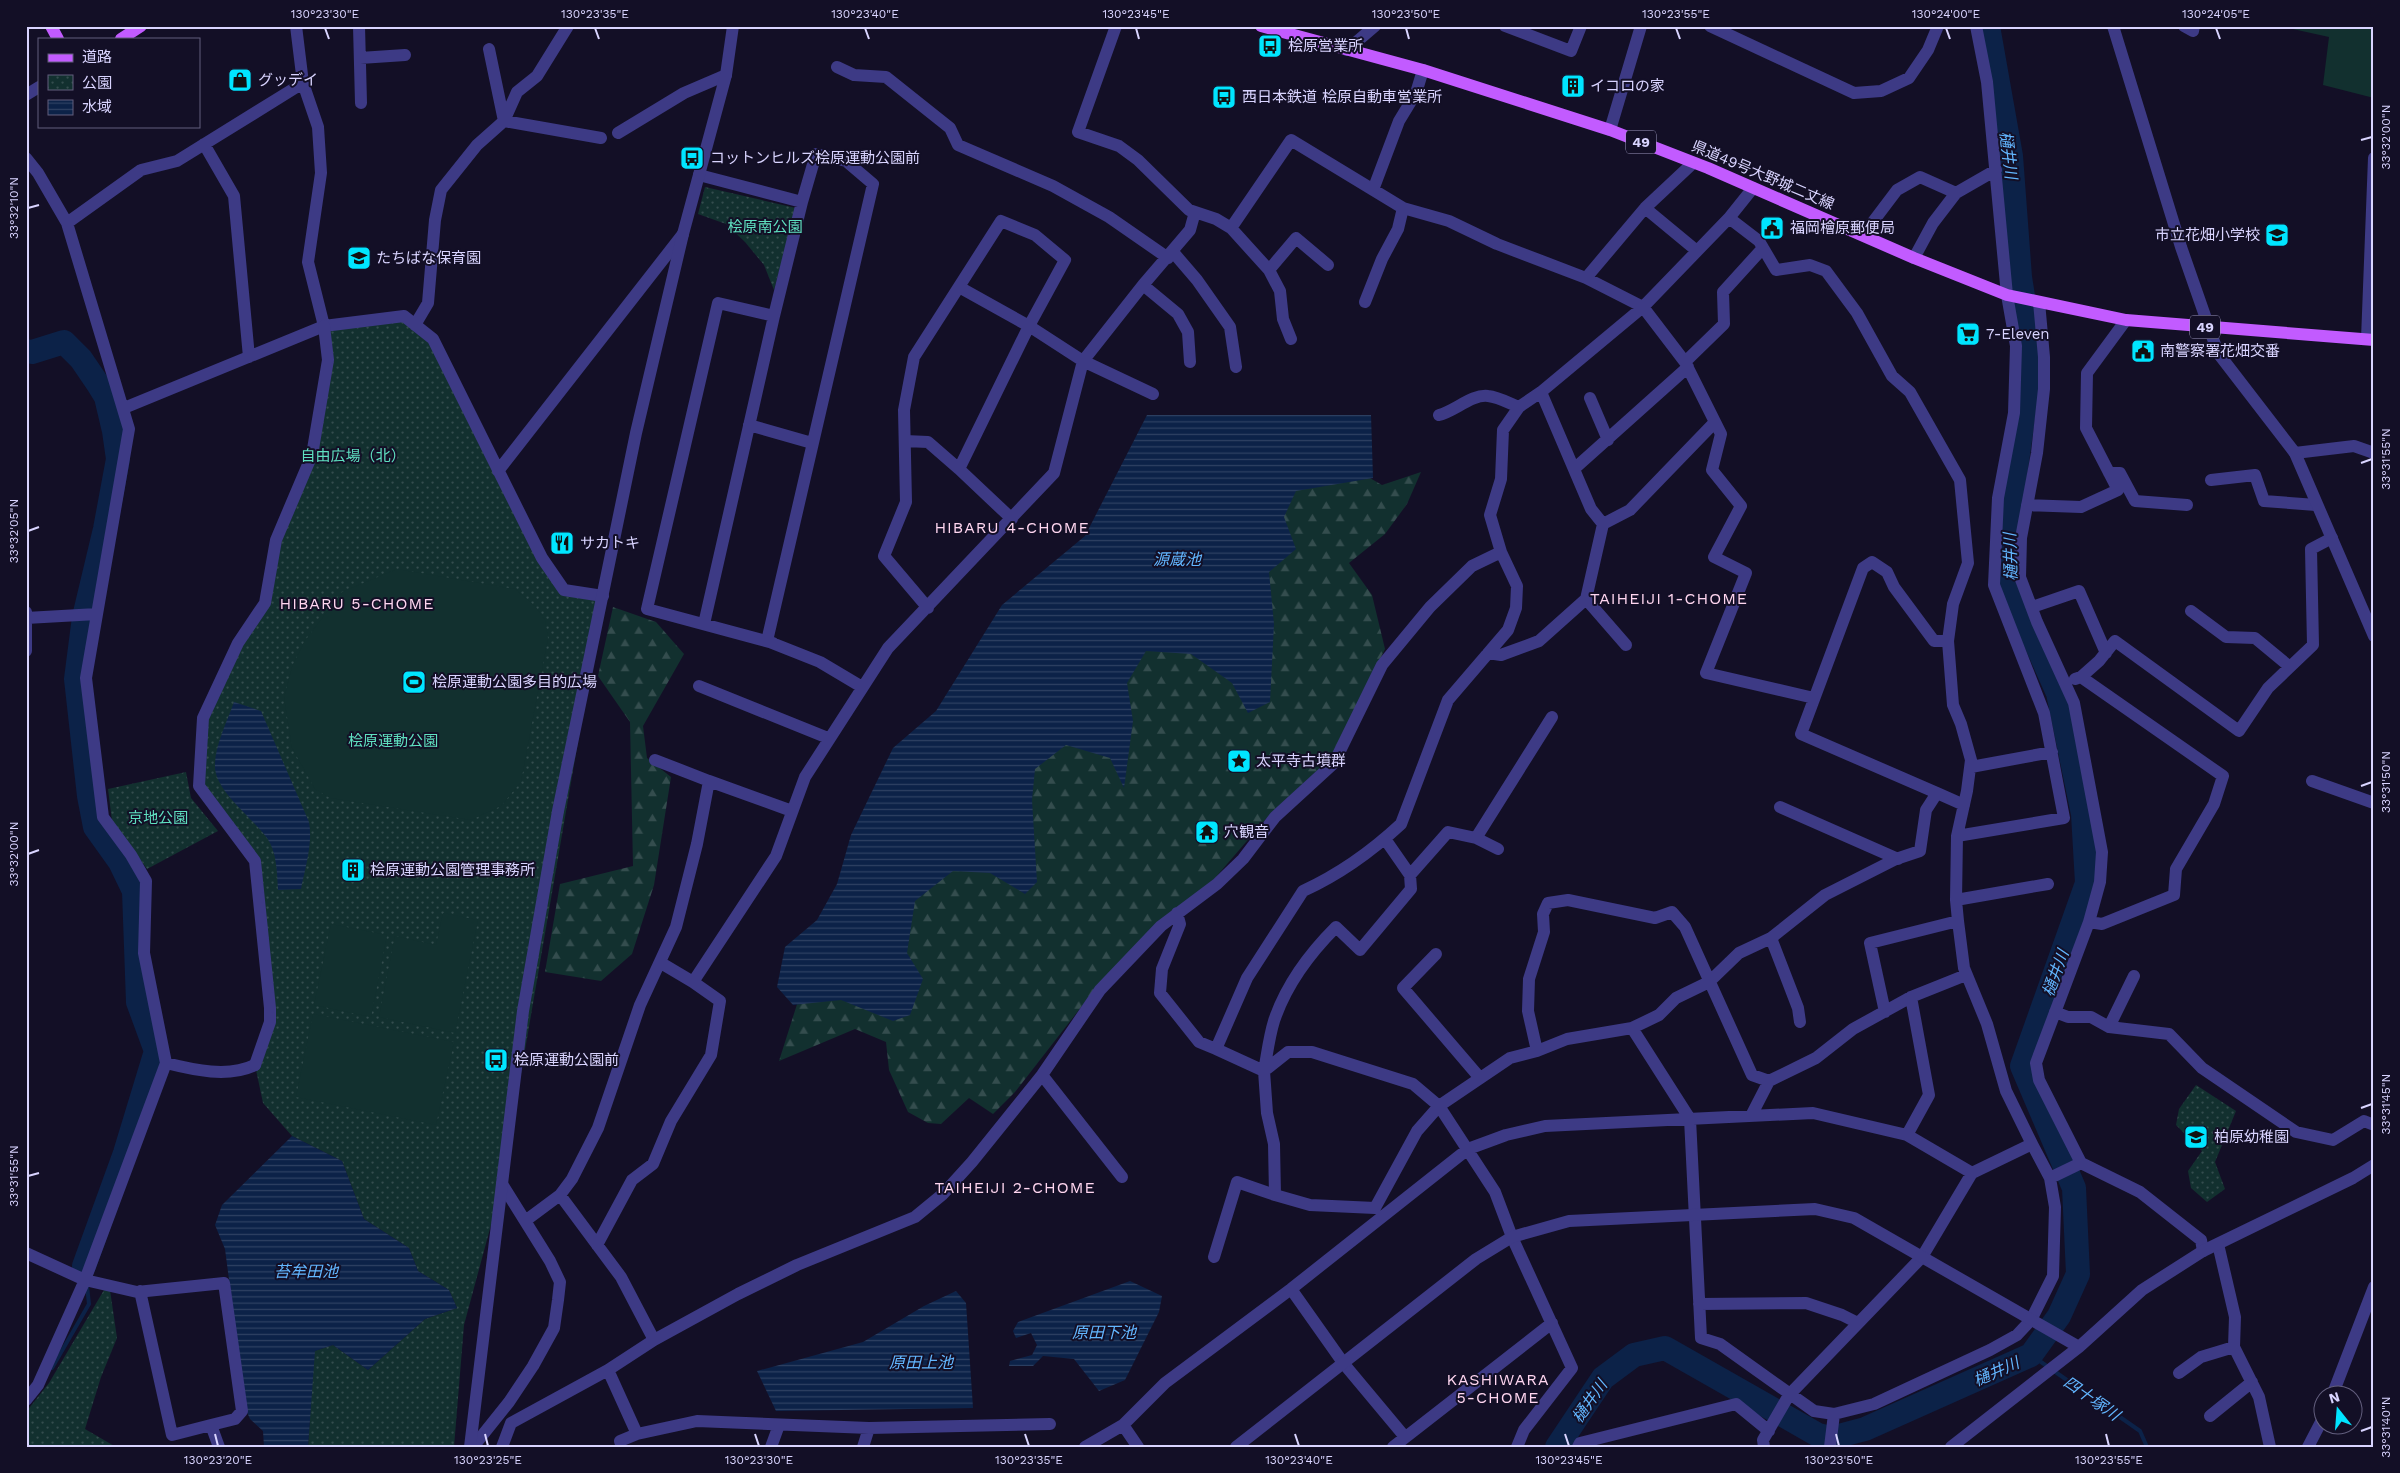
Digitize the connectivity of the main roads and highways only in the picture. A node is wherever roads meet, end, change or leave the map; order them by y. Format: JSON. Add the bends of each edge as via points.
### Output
{"nodes":[{"id":1,"x":51,"y":26,"type":"edge"},
{"id":2,"x":141,"y":26,"type":"edge"},
{"id":3,"x":1261,"y":26,"type":"edge"},
{"id":4,"x":57,"y":38,"type":"edge"},
{"id":5,"x":123,"y":38,"type":"edge"},
{"id":6,"x":2370,"y":339,"type":"edge"}],
"edges":[{"from":1,"to":4,"type":"main road"},
{"from":2,"to":5,"type":"main road"},
{"from":3,"to":6,"type":"main road","name":"県道49号大野城二丈線","number":"49","via":[[1423,70],[1610,130],[2007,295],[2126,320]]}]}
